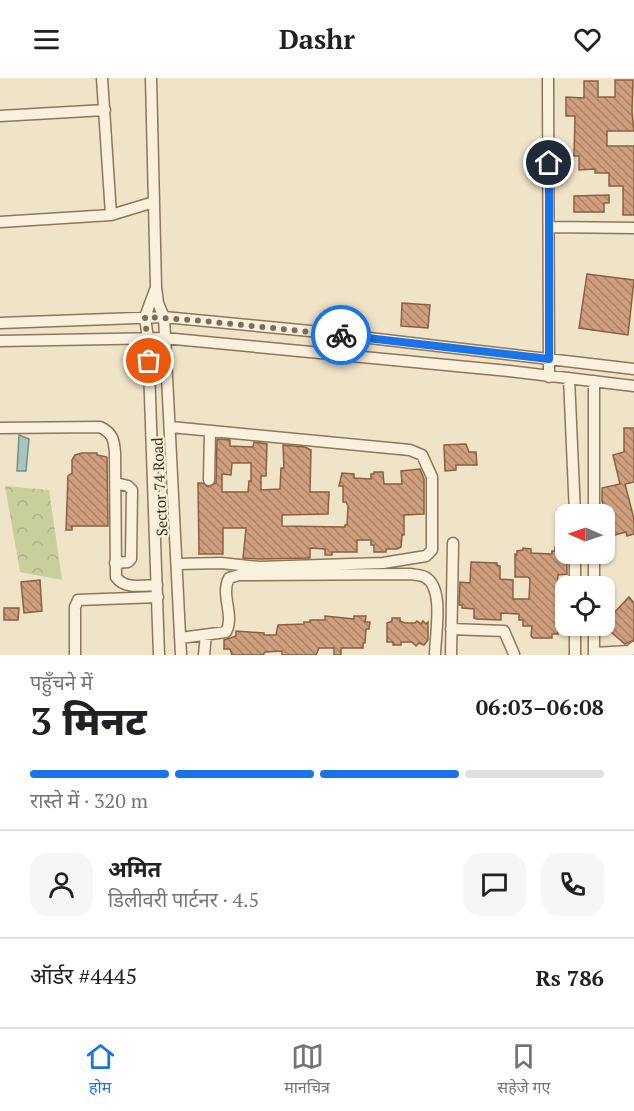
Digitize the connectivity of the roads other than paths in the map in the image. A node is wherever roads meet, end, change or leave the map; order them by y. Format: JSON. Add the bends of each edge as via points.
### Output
{"nodes":[{"id":1,"x":102,"y":78,"type":"edge"},
{"id":2,"x":151,"y":78,"type":"edge"},
{"id":3,"x":548,"y":78,"type":"edge"},
{"id":4,"x":105,"y":110,"type":"junction"},
{"id":5,"x":0,"y":116,"type":"edge"},
{"id":6,"x":154,"y":202,"type":"junction"},
{"id":7,"x":111,"y":214,"type":"junction"},
{"id":8,"x":0,"y":222,"type":"edge"},
{"id":9,"x":549,"y":227,"type":"junction"},
{"id":10,"x":634,"y":228,"type":"edge"},
{"id":11,"x":156,"y":287,"type":"junction"},
{"id":12,"x":145,"y":317,"type":"junction"},
{"id":13,"x":164,"y":317,"type":"junction"},
{"id":14,"x":0,"y":323,"type":"edge"},
{"id":15,"x":164,"y":338,"type":"junction"},
{"id":16,"x":148,"y":339,"type":"junction"},
{"id":17,"x":0,"y":341,"type":"edge"},
{"id":18,"x":549,"y":359,"type":"junction"},
{"id":19,"x":634,"y":369,"type":"edge"},
{"id":20,"x":549,"y":377,"type":"junction"},
{"id":21,"x":569,"y":378,"type":"junction"},
{"id":22,"x":594,"y":381,"type":"junction"},
{"id":23,"x":634,"y":386,"type":"edge"},
{"id":24,"x":171,"y":427,"type":"junction"},
{"id":25,"x":0,"y":428,"type":"edge"},
{"id":26,"x":210,"y":431,"type":"junction"},
{"id":27,"x":210,"y":480,"type":"dead end"},
{"id":28,"x":116,"y":483,"type":"junction"},
{"id":29,"x":575,"y":504,"type":"edge"},
{"id":30,"x":594,"y":504,"type":"edge"},
{"id":31,"x":453,"y":543,"type":"dead end"},
{"id":32,"x":115,"y":563,"type":"junction"},
{"id":33,"x":177,"y":564,"type":"junction"},
{"id":34,"x":127,"y":585,"type":"junction"},
{"id":35,"x":157,"y":585,"type":"junction"},
{"id":36,"x":158,"y":597,"type":"junction"},
{"id":37,"x":127,"y":598,"type":"junction"},
{"id":38,"x":451,"y":629,"type":"junction"},
{"id":39,"x":206,"y":635,"type":"junction"},
{"id":40,"x":575,"y":636,"type":"edge"},
{"id":41,"x":594,"y":636,"type":"edge"},
{"id":42,"x":180,"y":638,"type":"junction"},
{"id":43,"x":634,"y":647,"type":"edge"},
{"id":44,"x":514,"y":654,"type":"edge"},
{"id":45,"x":594,"y":654,"type":"edge"},
{"id":46,"x":75,"y":655,"type":"edge"},
{"id":47,"x":159,"y":655,"type":"edge"},
{"id":48,"x":181,"y":655,"type":"edge"},
{"id":49,"x":204,"y":655,"type":"edge"},
{"id":50,"x":435,"y":655,"type":"edge"},
{"id":51,"x":451,"y":655,"type":"edge"},
{"id":52,"x":575,"y":655,"type":"edge"}],
"edges":[{"from":1,"to":4,"type":"street"},
{"from":2,"to":6,"type":"street"},
{"from":3,"to":9,"type":"street"},
{"from":4,"to":5,"type":"street"},
{"from":4,"to":7,"type":"street"},
{"from":6,"to":7,"type":"street"},
{"from":6,"to":11,"type":"street"},
{"from":7,"to":8,"type":"street"},
{"from":9,"to":10,"type":"street"},
{"from":9,"to":18,"type":"street"},
{"from":11,"to":12,"type":"street"},
{"from":11,"to":13,"type":"street","name":"Sector 74 Road"},
{"from":12,"to":13,"type":"street"},
{"from":12,"to":14,"type":"street"},
{"from":12,"to":16,"type":"street","name":"Sector 74 Road"},
{"from":13,"to":15,"type":"street","name":"Sector 74 Road"},
{"from":13,"to":18,"type":"street"},
{"from":15,"to":16,"type":"street"},
{"from":15,"to":20,"type":"street"},
{"from":15,"to":24,"type":"street","name":"Sector 74 Road"},
{"from":16,"to":17,"type":"street"},
{"from":16,"to":35,"type":"street","name":"Sector 74 Road"},
{"from":18,"to":19,"type":"street"},
{"from":18,"to":20,"type":"street"},
{"from":20,"to":21,"type":"street"},
{"from":21,"to":22,"type":"street"},
{"from":21,"to":29,"type":"street"},
{"from":22,"to":23,"type":"street"},
{"from":22,"to":30,"type":"street"},
{"from":24,"to":26,"type":"street"},
{"from":24,"to":33,"type":"street","name":"Sector 74 Road"},
{"from":25,"to":28,"type":"street","via":[[100,427],[113,438]]},
{"from":26,"to":27,"type":"street"},
{"from":26,"to":33,"type":"street","via":[[410,450],[422,455],[432,477],[432,550],[426,556],[383,563],[260,567]]},
{"from":28,"to":32,"type":"street"},
{"from":28,"to":32,"type":"street","via":[[132,490],[130,559]]},
{"from":31,"to":38,"type":"street"},
{"from":32,"to":34,"type":"street","via":[[116,577]]},
{"from":33,"to":42,"type":"street","name":"Sector 74 Road"},
{"from":34,"to":35,"type":"street"},
{"from":34,"to":37,"type":"street"},
{"from":35,"to":36,"type":"street","name":"Sector 74 Road"},
{"from":36,"to":37,"type":"street"},
{"from":36,"to":47,"type":"street","name":"Sector 74 Road"},
{"from":37,"to":46,"type":"street","via":[[76,602]]},
{"from":38,"to":44,"type":"street","via":[[504,631]]},
{"from":38,"to":51,"type":"street"},
{"from":39,"to":42,"type":"street"},
{"from":39,"to":49,"type":"street"},
{"from":39,"to":50,"type":"street","via":[[226,632],[230,624],[225,585],[229,578],[239,575],[411,574],[425,577],[438,597]]},
{"from":40,"to":52,"type":"street"},
{"from":41,"to":45,"type":"street"},
{"from":42,"to":48,"type":"street","name":"Sector 74 Road"},
{"from":43,"to":45,"type":"street","via":[[630,651]]}]}
